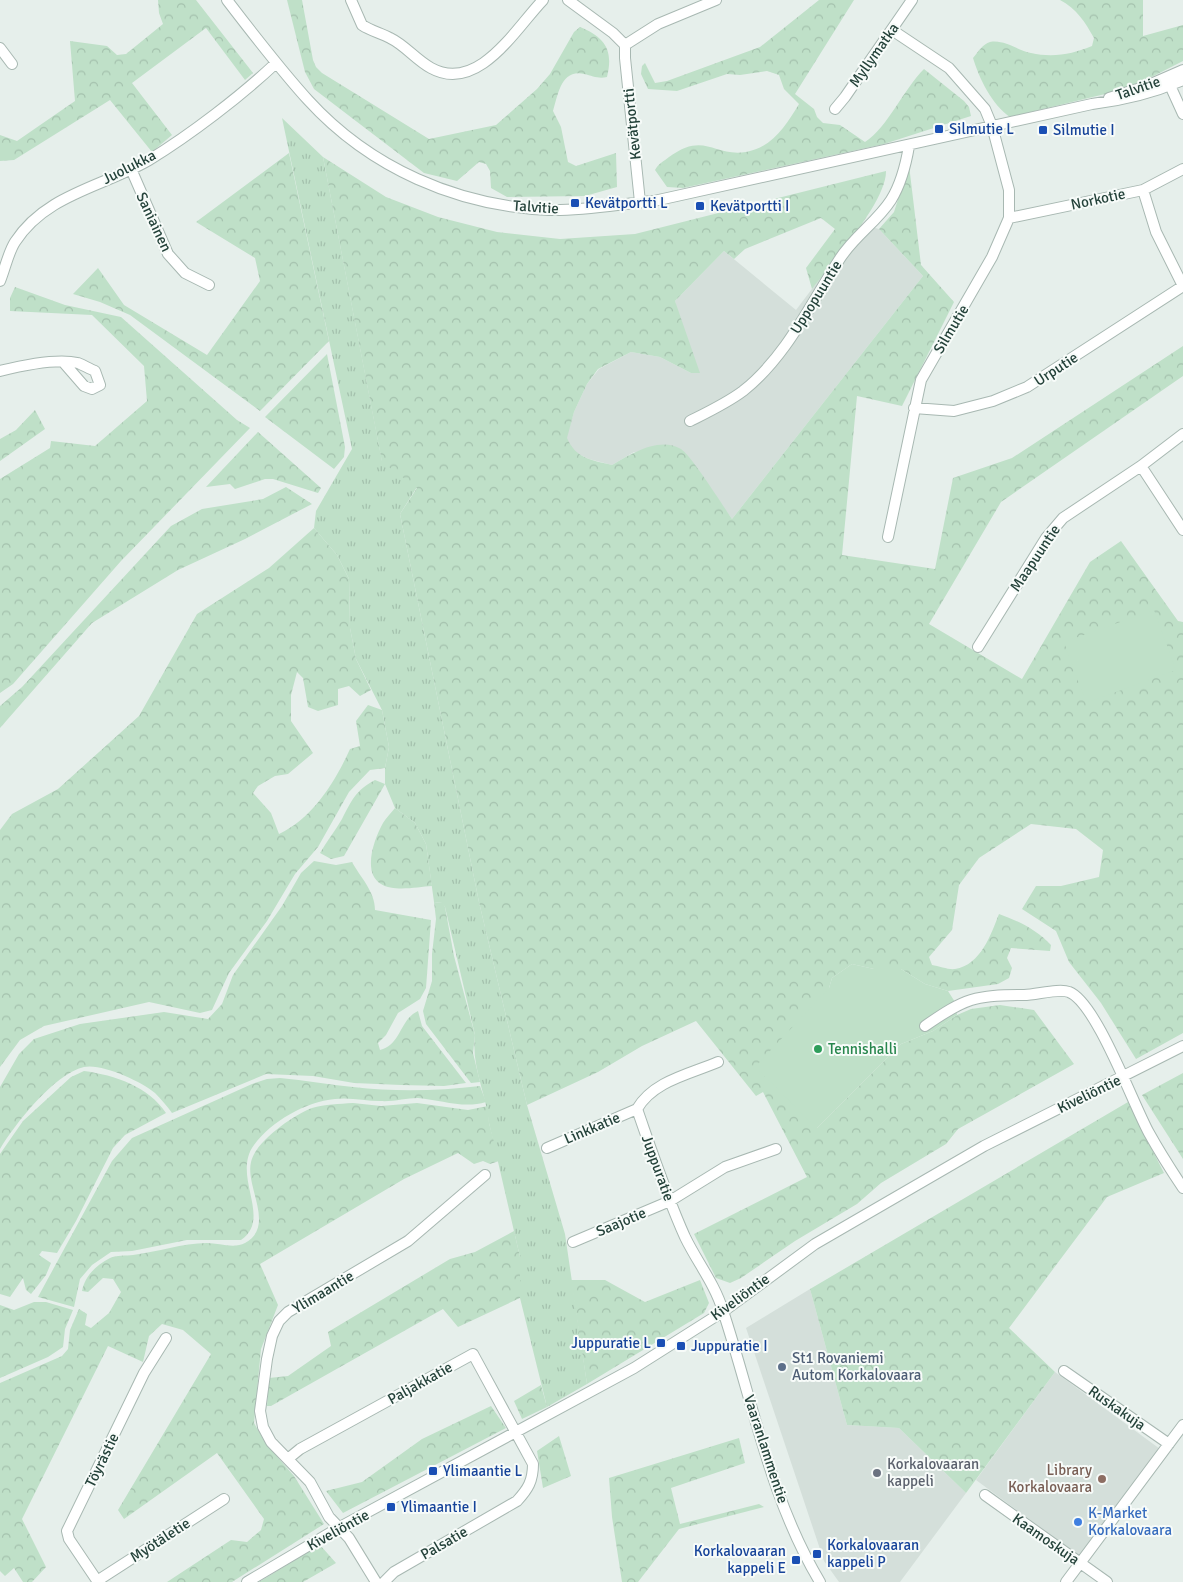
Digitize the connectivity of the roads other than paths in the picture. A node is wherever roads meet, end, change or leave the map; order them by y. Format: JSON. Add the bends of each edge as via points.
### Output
{"nodes":[{"id":1,"x":227,"y":0,"type":"edge"},
{"id":2,"x":351,"y":0,"type":"edge"},
{"id":3,"x":542,"y":0,"type":"edge"},
{"id":4,"x":568,"y":0,"type":"edge"},
{"id":5,"x":716,"y":0,"type":"edge"},
{"id":6,"x":912,"y":0,"type":"edge"},
{"id":7,"x":892,"y":30,"type":"junction"},
{"id":8,"x":626,"y":45,"type":"junction"},
{"id":9,"x":0,"y":48,"type":"edge"},
{"id":10,"x":276,"y":63,"type":"junction"},
{"id":11,"x":12,"y":64,"type":"dead end"},
{"id":12,"x":1183,"y":70,"type":"edge"},
{"id":13,"x":1183,"y":80,"type":"edge"},
{"id":14,"x":1168,"y":81,"type":"junction"},
{"id":15,"x":834,"y":108,"type":"dead end"},
{"id":16,"x":1183,"y":114,"type":"edge"},
{"id":17,"x":992,"y":126,"type":"junction"},
{"id":18,"x":909,"y":146,"type":"junction"},
{"id":19,"x":131,"y":169,"type":"junction"},
{"id":20,"x":1183,"y":169,"type":"edge"},
{"id":21,"x":1143,"y":190,"type":"junction"},
{"id":22,"x":640,"y":202,"type":"junction"},
{"id":23,"x":1009,"y":218,"type":"junction"},
{"id":24,"x":0,"y":281,"type":"edge"},
{"id":25,"x":209,"y":285,"type":"dead end"},
{"id":26,"x":1183,"y":286,"type":"edge"},
{"id":27,"x":64,"y":363,"type":"dead end"},
{"id":28,"x":0,"y":371,"type":"edge"},
{"id":29,"x":914,"y":408,"type":"junction"},
{"id":30,"x":690,"y":421,"type":"dead end"},
{"id":31,"x":1183,"y":434,"type":"edge"},
{"id":32,"x":1140,"y":466,"type":"junction"},
{"id":33,"x":1183,"y":530,"type":"edge"},
{"id":34,"x":888,"y":538,"type":"dead end"},
{"id":35,"x":978,"y":647,"type":"dead end"},
{"id":36,"x":925,"y":1026,"type":"dead end"},
{"id":37,"x":1183,"y":1046,"type":"edge"},
{"id":38,"x":718,"y":1062,"type":"dead end"},
{"id":39,"x":1123,"y":1077,"type":"junction"},
{"id":40,"x":637,"y":1109,"type":"junction"},
{"id":41,"x":546,"y":1148,"type":"dead end"},
{"id":42,"x":776,"y":1149,"type":"dead end"},
{"id":43,"x":485,"y":1175,"type":"dead end"},
{"id":44,"x":1183,"y":1188,"type":"edge"},
{"id":45,"x":670,"y":1201,"type":"junction"},
{"id":46,"x":573,"y":1242,"type":"dead end"},
{"id":47,"x":724,"y":1311,"type":"junction"},
{"id":48,"x":166,"y":1338,"type":"dead end"},
{"id":49,"x":1064,"y":1371,"type":"dead end"},
{"id":50,"x":1183,"y":1424,"type":"edge"},
{"id":51,"x":518,"y":1433,"type":"junction"},
{"id":52,"x":1169,"y":1444,"type":"junction"},
{"id":53,"x":288,"y":1458,"type":"junction"},
{"id":54,"x":985,"y":1495,"type":"dead end"},
{"id":55,"x":224,"y":1499,"type":"dead end"},
{"id":56,"x":340,"y":1527,"type":"junction"},
{"id":57,"x":1081,"y":1564,"type":"junction"},
{"id":58,"x":97,"y":1581,"type":"edge"},
{"id":59,"x":246,"y":1582,"type":"edge"},
{"id":60,"x":376,"y":1582,"type":"edge"},
{"id":61,"x":384,"y":1582,"type":"edge"},
{"id":62,"x":820,"y":1582,"type":"edge"},
{"id":63,"x":1066,"y":1582,"type":"edge"},
{"id":64,"x":1107,"y":1582,"type":"edge"}],
"edges":[{"from":1,"to":10,"type":"street","name":"Talvitie"},
{"from":2,"to":3,"type":"street","via":[[362,25],[391,38],[432,69],[459,74],[484,63],[503,48]]},
{"from":4,"to":8,"type":"street"},
{"from":5,"to":8,"type":"street","via":[[658,24]]},
{"from":6,"to":7,"type":"street","name":"Myllymatka"},
{"from":7,"to":15,"type":"street","name":"Myllymatka"},
{"from":7,"to":17,"type":"street","name":"Silmutie","via":[[949,68],[985,109]]},
{"from":8,"to":22,"type":"street","name":"Kevätportti"},
{"from":9,"to":11,"type":"street"},
{"from":10,"to":19,"type":"street","name":"Juolukka","via":[[182,137]]},
{"from":10,"to":22,"type":"street","name":"Talvitie","via":[[308,100],[349,137],[387,164],[437,188],[476,200],[522,208],[577,209]]},
{"from":12,"to":14,"type":"street","name":"Talvitie"},
{"from":13,"to":14,"type":"street","name":"Talvitie"},
{"from":14,"to":16,"type":"street"},
{"from":14,"to":17,"type":"street","name":"Talvitie","via":[[1146,95]]},
{"from":17,"to":18,"type":"street","name":"Talvitie"},
{"from":17,"to":23,"type":"street","name":"Silmutie","via":[[1008,190]]},
{"from":18,"to":22,"type":"street","name":"Talvitie"},
{"from":18,"to":30,"type":"street","name":"Uppopuuntie","via":[[891,200],[839,259],[808,314],[775,358],[744,390]]},
{"from":19,"to":24,"type":"street","name":"Juolukka","via":[[53,204],[34,219],[14,243]]},
{"from":19,"to":25,"type":"street","name":"Saniainen","via":[[168,254],[184,273]]},
{"from":20,"to":21,"type":"street","name":"Norkotie"},
{"from":21,"to":23,"type":"street","name":"Norkotie"},
{"from":21,"to":26,"type":"street","name":"Urputie","via":[[1156,232]]},
{"from":23,"to":29,"type":"street","name":"Silmutie","via":[[981,278],[921,380]]},
{"from":26,"to":29,"type":"street","name":"Urputie","via":[[1027,387],[993,401],[954,411]]},
{"from":27,"to":28,"type":"street","via":[[27,364]]},
{"from":29,"to":34,"type":"street","name":"Silmutie"},
{"from":31,"to":32,"type":"street","name":"Maapuuntie"},
{"from":32,"to":33,"type":"street"},
{"from":32,"to":35,"type":"street","name":"Maapuuntie","via":[[1063,518],[1046,538]]},
{"from":36,"to":39,"type":"street","via":[[953,1006],[983,995],[1070,992],[1082,1000]]},
{"from":37,"to":39,"type":"street","name":"Kiveliöntie"},
{"from":38,"to":40,"type":"street","via":[[655,1088]]},
{"from":39,"to":44,"type":"street","via":[[1148,1132]]},
{"from":39,"to":47,"type":"street","name":"Kiveliöntie","via":[[984,1146],[815,1244]]},
{"from":40,"to":41,"type":"street","name":"Linkkatie"},
{"from":40,"to":45,"type":"street","name":"Juppuratie"},
{"from":42,"to":45,"type":"street","name":"Saajotie","via":[[725,1167]]},
{"from":43,"to":53,"type":"street","name":"Ylimaantie","via":[[408,1241],[288,1312],[279,1321],[267,1359],[260,1411],[263,1427],[271,1442]]},
{"from":45,"to":46,"type":"street","name":"Saajotie"},
{"from":45,"to":47,"type":"street","name":"Juppuratie"},
{"from":47,"to":51,"type":"street","name":"Kiveliöntie","via":[[634,1368]]},
{"from":47,"to":62,"type":"street","name":"Vaaranlammentie","via":[[770,1468],[792,1526]]},
{"from":48,"to":58,"type":"street","name":"Töyrästie","via":[[144,1373],[67,1531]]},
{"from":49,"to":52,"type":"street","name":"Ruskakuja"},
{"from":50,"to":52,"type":"street"},
{"from":51,"to":53,"type":"street","name":"Paljakkatie","via":[[473,1354]]},
{"from":51,"to":56,"type":"street","name":"Kiveliöntie"},
{"from":51,"to":61,"type":"street","name":"Palsatie","via":[[533,1464],[533,1479],[527,1490],[517,1501],[394,1572]]},
{"from":52,"to":57,"type":"street"},
{"from":53,"to":56,"type":"street","name":"Ylimaantie","via":[[310,1482],[329,1517]]},
{"from":54,"to":57,"type":"street","name":"Kaamoskuja"},
{"from":55,"to":58,"type":"street","name":"Myötäletie"},
{"from":56,"to":59,"type":"street","name":"Kiveliöntie"},
{"from":56,"to":60,"type":"street","name":"Ylimaantie"},
{"from":57,"to":63,"type":"street"},
{"from":57,"to":64,"type":"street","name":"Kaamoskuja"}]}
